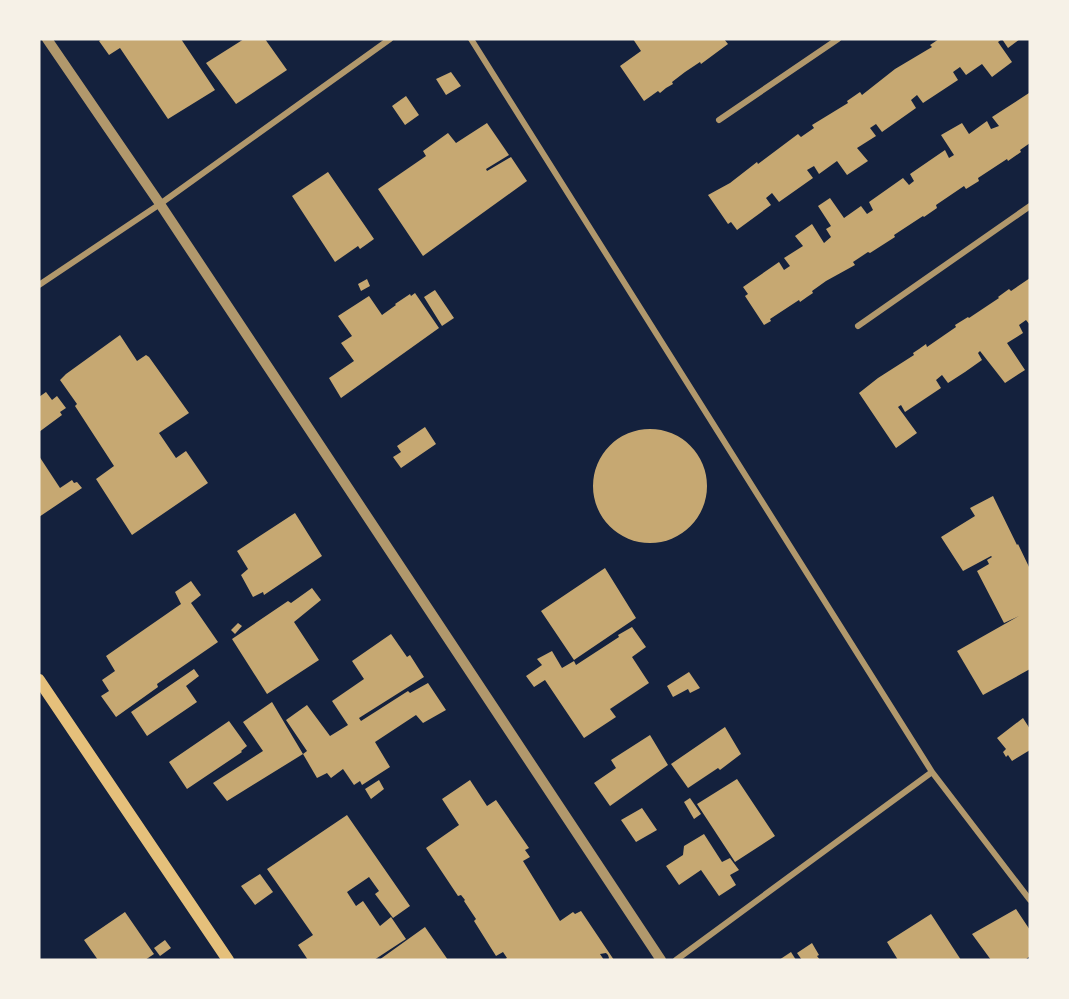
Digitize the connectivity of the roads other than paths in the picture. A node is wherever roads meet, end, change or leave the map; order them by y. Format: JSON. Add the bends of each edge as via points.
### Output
{"nodes":[{"id":1,"x":47,"y":39,"type":"edge"},
{"id":2,"x":390,"y":39,"type":"edge"},
{"id":3,"x":471,"y":39,"type":"edge"},
{"id":4,"x":838,"y":39,"type":"edge"},
{"id":5,"x":719,"y":120,"type":"dead end"},
{"id":6,"x":160,"y":204,"type":"junction"},
{"id":7,"x":1030,"y":206,"type":"edge"},
{"id":8,"x":39,"y":285,"type":"edge"},
{"id":9,"x":858,"y":326,"type":"dead end"},
{"id":10,"x":39,"y":680,"type":"edge"},
{"id":11,"x":932,"y":772,"type":"junction"},
{"id":12,"x":1030,"y":900,"type":"edge"},
{"id":13,"x":228,"y":960,"type":"edge"},
{"id":14,"x":661,"y":960,"type":"edge"},
{"id":15,"x":676,"y":960,"type":"edge"}],
"edges":[{"from":1,"to":6,"type":"street"},
{"from":2,"to":6,"type":"street"},
{"from":3,"to":11,"type":"street"},
{"from":4,"to":5,"type":"street"},
{"from":6,"to":8,"type":"street"},
{"from":6,"to":14,"type":"street"},
{"from":7,"to":9,"type":"street"},
{"from":10,"to":13,"type":"main road"},
{"from":11,"to":12,"type":"street"},
{"from":11,"to":15,"type":"street"}]}
